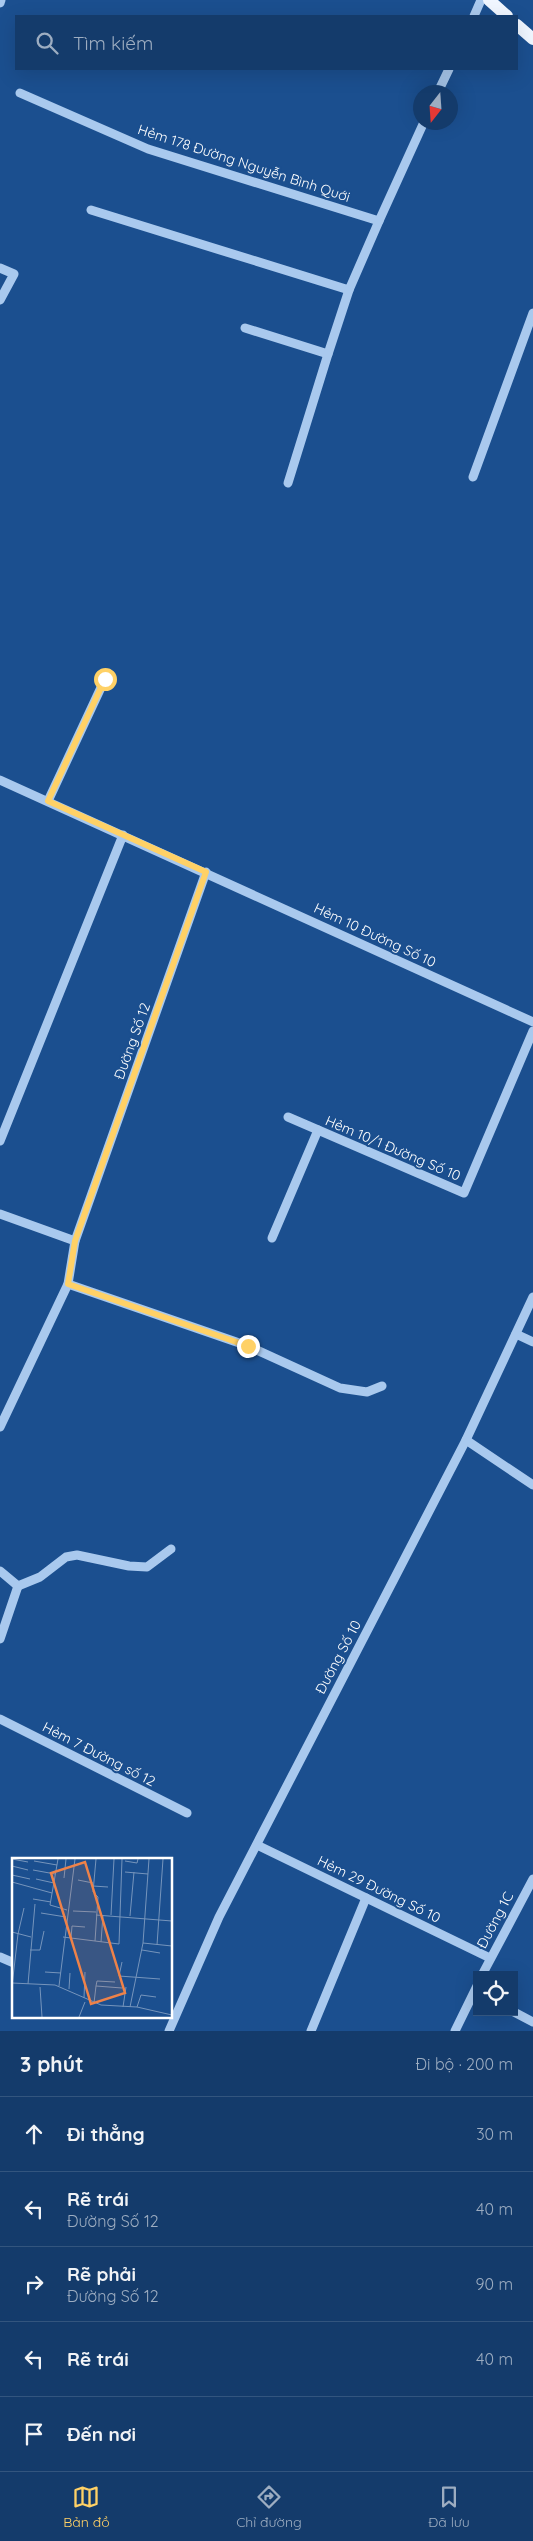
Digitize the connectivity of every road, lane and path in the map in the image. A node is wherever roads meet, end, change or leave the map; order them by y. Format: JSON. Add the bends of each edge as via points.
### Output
{"nodes":[{"id":1,"x":481,"y":0,"type":"edge"},
{"id":2,"x":489,"y":0,"type":"edge"},
{"id":3,"x":474,"y":15,"type":"edge"},
{"id":4,"x":506,"y":15,"type":"edge"},
{"id":5,"x":518,"y":26,"type":"edge"},
{"id":6,"x":533,"y":39,"type":"edge"},
{"id":7,"x":449,"y":70,"type":"edge"},
{"id":8,"x":441,"y":85,"type":"edge"},
{"id":9,"x":20,"y":93,"type":"dead end"},
{"id":10,"x":420,"y":130,"type":"edge"},
{"id":11,"x":91,"y":210,"type":"dead end"},
{"id":12,"x":378,"y":221,"type":"junction"},
{"id":13,"x":0,"y":268,"type":"edge"},
{"id":14,"x":349,"y":290,"type":"junction"},
{"id":15,"x":0,"y":300,"type":"edge"},
{"id":16,"x":533,"y":313,"type":"edge"},
{"id":17,"x":245,"y":328,"type":"dead end"},
{"id":18,"x":328,"y":354,"type":"junction"},
{"id":19,"x":473,"y":477,"type":"dead end"},
{"id":20,"x":288,"y":483,"type":"dead end"},
{"id":21,"x":105,"y":679,"type":"dead end"},
{"id":22,"x":0,"y":780,"type":"edge"},
{"id":23,"x":48,"y":801,"type":"junction"},
{"id":24,"x":124,"y":835,"type":"junction"},
{"id":25,"x":206,"y":872,"type":"junction"},
{"id":26,"x":533,"y":1022,"type":"edge"},
{"id":27,"x":533,"y":1031,"type":"edge"},
{"id":28,"x":288,"y":1117,"type":"dead end"},
{"id":29,"x":318,"y":1130,"type":"junction"},
{"id":30,"x":0,"y":1140,"type":"edge"},
{"id":31,"x":0,"y":1214,"type":"edge"},
{"id":32,"x":272,"y":1238,"type":"dead end"},
{"id":33,"x":75,"y":1241,"type":"junction"},
{"id":34,"x":68,"y":1284,"type":"junction"},
{"id":35,"x":533,"y":1297,"type":"edge"},
{"id":36,"x":516,"y":1334,"type":"junction"},
{"id":37,"x":533,"y":1342,"type":"edge"},
{"id":38,"x":382,"y":1386,"type":"dead end"},
{"id":39,"x":0,"y":1428,"type":"edge"},
{"id":40,"x":466,"y":1440,"type":"junction"},
{"id":41,"x":533,"y":1485,"type":"edge"},
{"id":42,"x":171,"y":1549,"type":"dead end"},
{"id":43,"x":0,"y":1572,"type":"edge"},
{"id":44,"x":18,"y":1586,"type":"junction"},
{"id":45,"x":0,"y":1639,"type":"edge"},
{"id":46,"x":0,"y":1719,"type":"edge"},
{"id":47,"x":187,"y":1813,"type":"dead end"},
{"id":48,"x":257,"y":1845,"type":"junction"},
{"id":49,"x":533,"y":1879,"type":"edge"},
{"id":50,"x":366,"y":1898,"type":"junction"},
{"id":51,"x":0,"y":1957,"type":"edge"},
{"id":52,"x":490,"y":1958,"type":"junction"},
{"id":53,"x":12,"y":1962,"type":"edge"},
{"id":54,"x":484,"y":1971,"type":"edge"},
{"id":55,"x":473,"y":1995,"type":"edge"},
{"id":56,"x":518,"y":2014,"type":"edge"},
{"id":57,"x":533,"y":2022,"type":"edge"},
{"id":58,"x":169,"y":2031,"type":"edge"},
{"id":59,"x":311,"y":2031,"type":"edge"},
{"id":60,"x":455,"y":2031,"type":"edge"}],
"edges":[{"from":1,"to":3,"type":"street"},
{"from":2,"to":4,"type":"main road"},
{"from":5,"to":6,"type":"main road"},
{"from":7,"to":8,"type":"street"},
{"from":9,"to":12,"type":"street","name":"Hẻm 178 Đường Nguyễn Bình Quới","via":[[148,149]]},
{"from":10,"to":12,"type":"street"},
{"from":11,"to":14,"type":"street"},
{"from":12,"to":14,"type":"street"},
{"from":13,"to":15,"type":"street","via":[[14,274]]},
{"from":14,"to":18,"type":"street"},
{"from":16,"to":19,"type":"street"},
{"from":17,"to":18,"type":"street"},
{"from":18,"to":20,"type":"street"},
{"from":21,"to":23,"type":"street"},
{"from":22,"to":23,"type":"street"},
{"from":23,"to":24,"type":"street"},
{"from":24,"to":25,"type":"street"},
{"from":24,"to":30,"type":"street"},
{"from":25,"to":26,"type":"street","name":"Hẻm 10 Đường Số 10"},
{"from":25,"to":33,"type":"street","name":"Đường Số 12"},
{"from":27,"to":29,"type":"street","name":"Hẻm 10/1 Đường Số 10","via":[[464,1193]]},
{"from":28,"to":29,"type":"street","name":"Hẻm 10/1 Đường Số 10"},
{"from":29,"to":32,"type":"street"},
{"from":31,"to":33,"type":"street"},
{"from":33,"to":34,"type":"street","name":"Đường Số 12"},
{"from":34,"to":38,"type":"street","via":[[248,1346],[340,1388],[367,1392]]},
{"from":34,"to":39,"type":"street","name":"Đường Số 12"},
{"from":35,"to":36,"type":"street","name":"Đường Số 10"},
{"from":36,"to":37,"type":"street"},
{"from":36,"to":40,"type":"street","name":"Đường Số 10"},
{"from":40,"to":41,"type":"street"},
{"from":40,"to":48,"type":"street","name":"Đường Số 10"},
{"from":42,"to":44,"type":"street","via":[[147,1567],[78,1555],[66,1557],[40,1577]]},
{"from":43,"to":44,"type":"street"},
{"from":44,"to":45,"type":"street"},
{"from":46,"to":47,"type":"street","name":"Hẻm 7 Đường số 12"},
{"from":48,"to":50,"type":"street","name":"Hẻm 29 Đường Số 10"},
{"from":48,"to":58,"type":"street","name":"Đường Số 10","via":[[219,1917]]},
{"from":49,"to":52,"type":"street","name":"Đường 1C"},
{"from":50,"to":52,"type":"street","name":"Hẻm 29 Đường Số 10"},
{"from":50,"to":59,"type":"street"},
{"from":51,"to":53,"type":"street"},
{"from":52,"to":54,"type":"street","name":"Đường 1C"},
{"from":55,"to":60,"type":"street"},
{"from":56,"to":57,"type":"street"}]}
